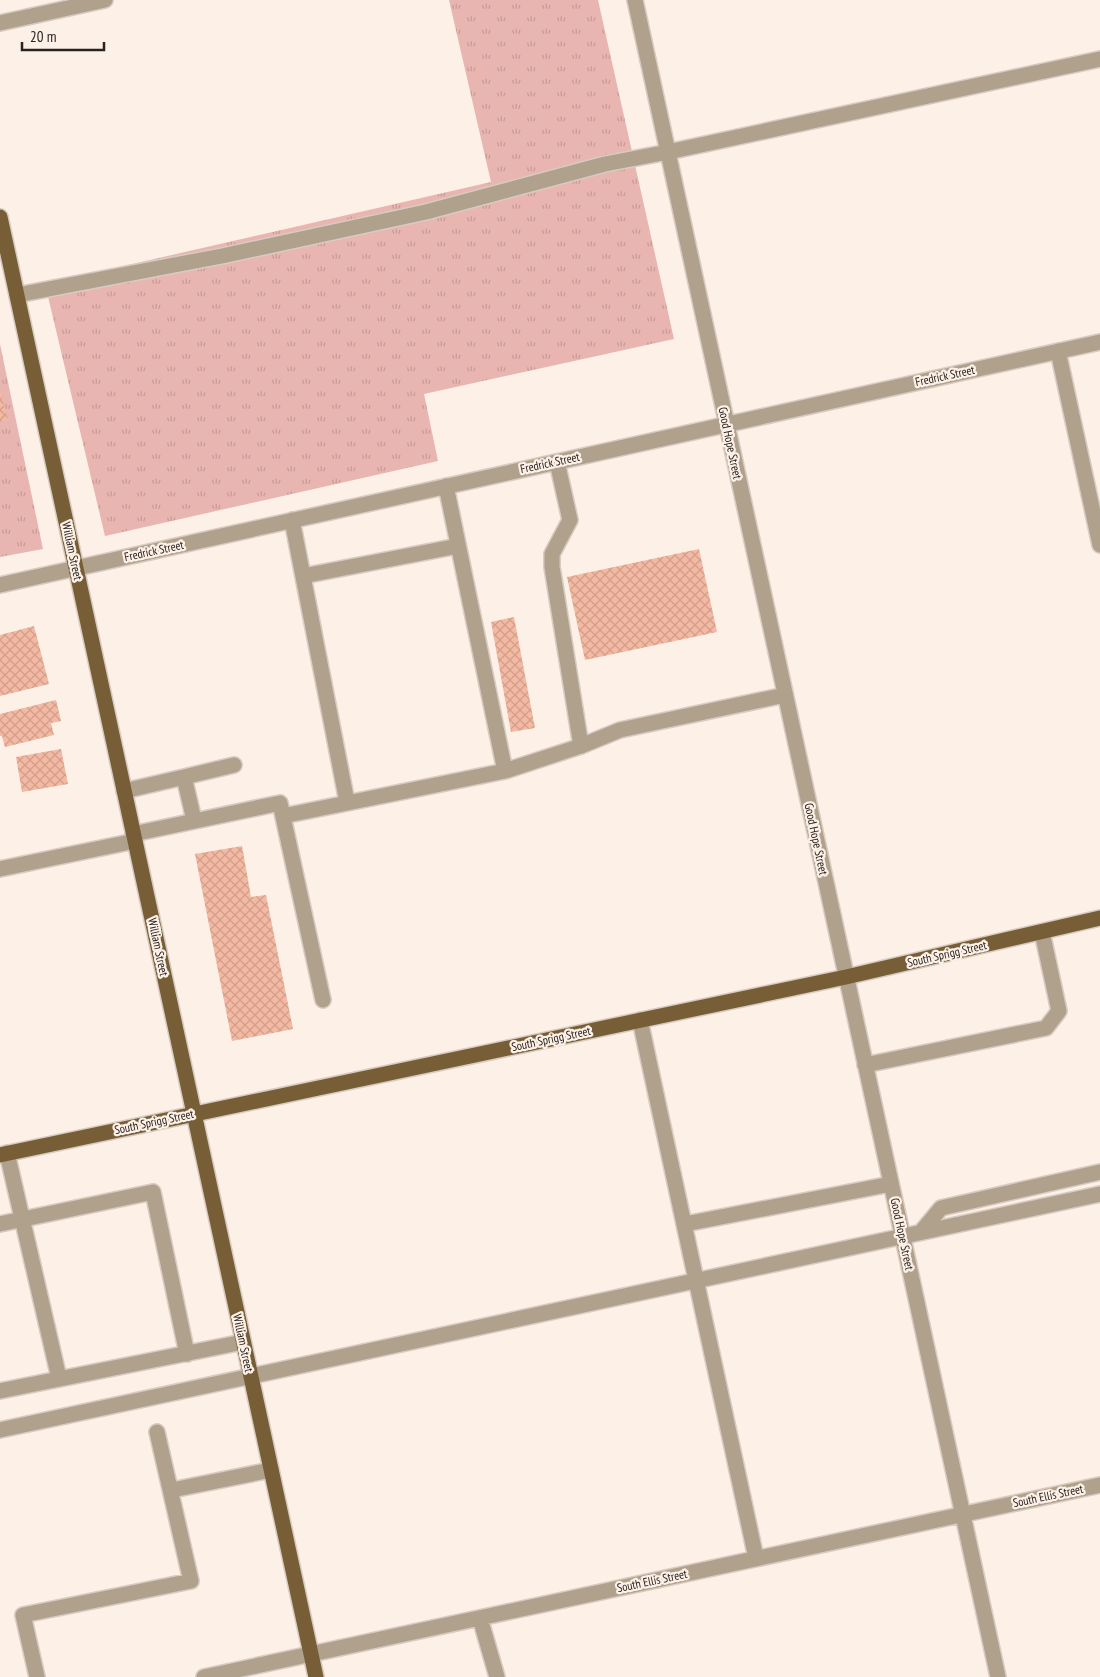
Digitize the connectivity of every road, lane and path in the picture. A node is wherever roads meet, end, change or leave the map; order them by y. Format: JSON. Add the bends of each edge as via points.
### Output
{"nodes":[{"id":1,"x":105,"y":0,"type":"edge"},
{"id":2,"x":635,"y":0,"type":"edge"},
{"id":3,"x":0,"y":23,"type":"edge"},
{"id":4,"x":1100,"y":59,"type":"edge"},
{"id":5,"x":668,"y":152,"type":"junction"},
{"id":6,"x":0,"y":216,"type":"edge"},
{"id":7,"x":17,"y":295,"type":"junction"},
{"id":8,"x":1100,"y":342,"type":"edge"},
{"id":9,"x":1058,"y":352,"type":"junction"},
{"id":10,"x":726,"y":424,"type":"junction"},
{"id":11,"x":558,"y":462,"type":"junction"},
{"id":12,"x":446,"y":486,"type":"junction"},
{"id":13,"x":292,"y":520,"type":"junction"},
{"id":14,"x":1100,"y":545,"type":"edge"},
{"id":15,"x":458,"y":546,"type":"junction"},
{"id":16,"x":75,"y":568,"type":"junction"},
{"id":17,"x":303,"y":576,"type":"junction"},
{"id":18,"x":0,"y":585,"type":"edge"},
{"id":19,"x":785,"y":695,"type":"junction"},
{"id":20,"x":581,"y":746,"type":"junction"},
{"id":21,"x":234,"y":765,"type":"dead end"},
{"id":22,"x":505,"y":771,"type":"junction"},
{"id":23,"x":184,"y":777,"type":"junction"},
{"id":24,"x":124,"y":792,"type":"junction"},
{"id":25,"x":347,"y":802,"type":"junction"},
{"id":26,"x":283,"y":816,"type":"junction"},
{"id":27,"x":194,"y":820,"type":"junction"},
{"id":28,"x":134,"y":837,"type":"junction"},
{"id":29,"x":0,"y":869,"type":"edge"},
{"id":30,"x":1100,"y":918,"type":"edge"},
{"id":31,"x":1042,"y":932,"type":"junction"},
{"id":32,"x":846,"y":977,"type":"junction"},
{"id":33,"x":323,"y":1000,"type":"dead end"},
{"id":34,"x":640,"y":1020,"type":"junction"},
{"id":35,"x":865,"y":1065,"type":"junction"},
{"id":36,"x":194,"y":1114,"type":"junction"},
{"id":37,"x":4,"y":1154,"type":"edge"},
{"id":38,"x":1100,"y":1172,"type":"edge"},
{"id":39,"x":891,"y":1184,"type":"junction"},
{"id":40,"x":1100,"y":1194,"type":"edge"},
{"id":41,"x":22,"y":1220,"type":"junction"},
{"id":42,"x":0,"y":1224,"type":"edge"},
{"id":43,"x":685,"y":1224,"type":"junction"},
{"id":44,"x":921,"y":1232,"type":"junction"},
{"id":45,"x":902,"y":1237,"type":"junction"},
{"id":46,"x":698,"y":1280,"type":"junction"},
{"id":47,"x":243,"y":1342,"type":"junction"},
{"id":48,"x":187,"y":1354,"type":"junction"},
{"id":49,"x":250,"y":1375,"type":"junction"},
{"id":50,"x":59,"y":1378,"type":"junction"},
{"id":51,"x":0,"y":1390,"type":"edge"},
{"id":52,"x":0,"y":1430,"type":"edge"},
{"id":53,"x":157,"y":1432,"type":"dead end"},
{"id":54,"x":271,"y":1470,"type":"junction"},
{"id":55,"x":1100,"y":1486,"type":"edge"},
{"id":56,"x":172,"y":1490,"type":"junction"},
{"id":57,"x":963,"y":1514,"type":"junction"},
{"id":58,"x":756,"y":1558,"type":"junction"},
{"id":59,"x":480,"y":1618,"type":"junction"},
{"id":60,"x":311,"y":1654,"type":"junction"},
{"id":61,"x":37,"y":1677,"type":"edge"},
{"id":62,"x":204,"y":1677,"type":"edge"},
{"id":63,"x":316,"y":1677,"type":"edge"},
{"id":64,"x":497,"y":1677,"type":"edge"},
{"id":65,"x":998,"y":1677,"type":"edge"}],
"edges":[{"from":1,"to":3,"type":"street"},
{"from":2,"to":5,"type":"street","name":"Good Hope Street"},
{"from":4,"to":5,"type":"street"},
{"from":5,"to":7,"type":"street","via":[[605,164],[426,212],[222,256]]},
{"from":5,"to":10,"type":"street","name":"Good Hope Street"},
{"from":6,"to":7,"type":"main road","name":"William Street"},
{"from":7,"to":16,"type":"main road","name":"William Street"},
{"from":8,"to":9,"type":"street","name":"Fredrick Street"},
{"from":9,"to":10,"type":"street","name":"Fredrick Street"},
{"from":9,"to":14,"type":"street"},
{"from":10,"to":11,"type":"street","name":"Fredrick Street"},
{"from":10,"to":19,"type":"street","name":"Good Hope Street"},
{"from":11,"to":12,"type":"street","name":"Fredrick Street"},
{"from":11,"to":20,"type":"street","via":[[570,520],[552,554],[552,567]]},
{"from":12,"to":13,"type":"street","name":"Fredrick Street"},
{"from":12,"to":15,"type":"street"},
{"from":13,"to":16,"type":"street","name":"Fredrick Street"},
{"from":13,"to":17,"type":"street"},
{"from":15,"to":17,"type":"street"},
{"from":15,"to":22,"type":"street"},
{"from":16,"to":18,"type":"street","name":"Fredrick Street"},
{"from":16,"to":24,"type":"main road","name":"William Street"},
{"from":17,"to":25,"type":"street"},
{"from":19,"to":20,"type":"street","via":[[620,730]]},
{"from":19,"to":32,"type":"street","name":"Good Hope Street"},
{"from":20,"to":22,"type":"street"},
{"from":21,"to":23,"type":"street"},
{"from":22,"to":25,"type":"street"},
{"from":23,"to":24,"type":"street"},
{"from":23,"to":27,"type":"street"},
{"from":24,"to":28,"type":"main road","name":"William Street"},
{"from":25,"to":26,"type":"street"},
{"from":26,"to":27,"type":"street","via":[[280,803]]},
{"from":26,"to":33,"type":"street"},
{"from":27,"to":28,"type":"street"},
{"from":28,"to":29,"type":"street"},
{"from":28,"to":36,"type":"main road","name":"William Street"},
{"from":30,"to":31,"type":"main road","name":"South Sprigg Street"},
{"from":31,"to":32,"type":"main road","name":"South Sprigg Street"},
{"from":31,"to":35,"type":"street","via":[[1059,1011],[1046,1028]]},
{"from":32,"to":34,"type":"main road","name":"South Sprigg Street"},
{"from":32,"to":35,"type":"street","name":"Good Hope Street"},
{"from":34,"to":36,"type":"main road","name":"South Sprigg Street"},
{"from":34,"to":43,"type":"street"},
{"from":35,"to":39,"type":"street","name":"Good Hope Street"},
{"from":36,"to":37,"type":"main road","name":"South Sprigg Street"},
{"from":36,"to":47,"type":"main road","name":"William Street"},
{"from":37,"to":41,"type":"street"},
{"from":38,"to":44,"type":"street","via":[[941,1208]]},
{"from":39,"to":43,"type":"street"},
{"from":39,"to":45,"type":"street","name":"Good Hope Street"},
{"from":40,"to":44,"type":"street"},
{"from":41,"to":42,"type":"street"},
{"from":41,"to":48,"type":"street","via":[[153,1192]]},
{"from":41,"to":50,"type":"street"},
{"from":43,"to":46,"type":"street"},
{"from":44,"to":45,"type":"street"},
{"from":45,"to":46,"type":"street"},
{"from":45,"to":57,"type":"street","name":"Good Hope Street"},
{"from":46,"to":49,"type":"street"},
{"from":46,"to":58,"type":"street"},
{"from":47,"to":48,"type":"street"},
{"from":47,"to":49,"type":"main road","name":"William Street"},
{"from":48,"to":50,"type":"street"},
{"from":49,"to":52,"type":"street"},
{"from":49,"to":54,"type":"main road","name":"William Street"},
{"from":50,"to":51,"type":"street"},
{"from":53,"to":56,"type":"street"},
{"from":54,"to":56,"type":"street"},
{"from":54,"to":60,"type":"main road","name":"William Street"},
{"from":55,"to":57,"type":"street","name":"South Ellis Street"},
{"from":56,"to":61,"type":"street","via":[[191,1581],[23,1615]]},
{"from":57,"to":58,"type":"street","name":"South Ellis Street"},
{"from":57,"to":65,"type":"street","name":"Good Hope Street"},
{"from":58,"to":59,"type":"street","name":"South Ellis Street"},
{"from":59,"to":60,"type":"street","name":"South Ellis Street"},
{"from":59,"to":64,"type":"street"},
{"from":60,"to":62,"type":"street","name":"South Ellis Street"},
{"from":60,"to":63,"type":"main road","name":"William Street"}]}
